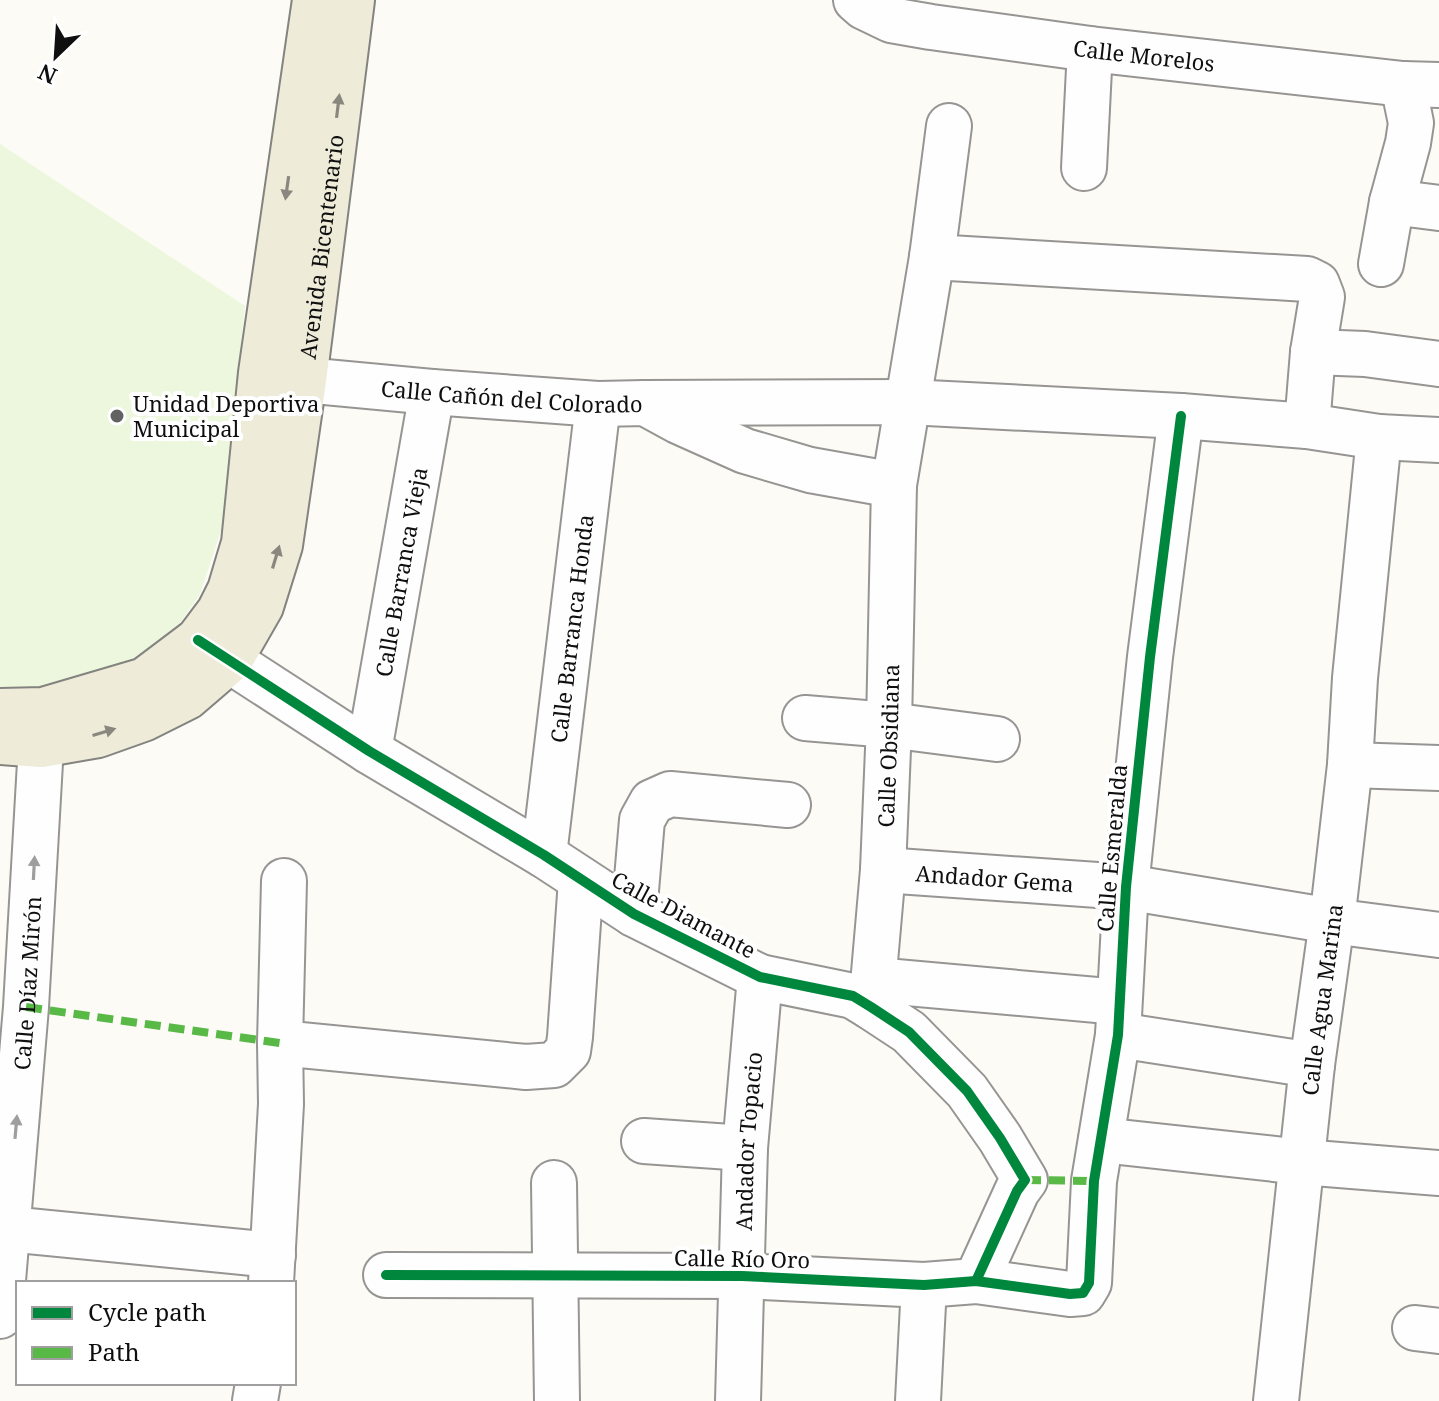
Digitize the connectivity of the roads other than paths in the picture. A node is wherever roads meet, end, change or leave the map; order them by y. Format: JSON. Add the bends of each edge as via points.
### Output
{"nodes":[{"id":1,"x":315,"y":0,"type":"edge"},
{"id":2,"x":352,"y":0,"type":"edge"},
{"id":3,"x":856,"y":0,"type":"edge"},
{"id":4,"x":1090,"y":49,"type":"junction"},
{"id":5,"x":1421,"y":85,"type":"edge"},
{"id":6,"x":949,"y":126,"type":"dead end"},
{"id":7,"x":1084,"y":168,"type":"dead end"},
{"id":8,"x":1392,"y":202,"type":"junction"},
{"id":9,"x":1439,"y":208,"type":"edge"},
{"id":10,"x":932,"y":257,"type":"junction"},
{"id":11,"x":1381,"y":264,"type":"dead end"},
{"id":12,"x":1313,"y":352,"type":"junction"},
{"id":13,"x":1439,"y":364,"type":"edge"},
{"id":14,"x":261,"y":373,"type":"junction"},
{"id":15,"x":304,"y":380,"type":"junction"},
{"id":16,"x":432,"y":392,"type":"junction"},
{"id":17,"x":908,"y":402,"type":"junction"},
{"id":18,"x":645,"y":403,"type":"junction"},
{"id":19,"x":598,"y":404,"type":"junction"},
{"id":20,"x":1181,"y":416,"type":"junction"},
{"id":21,"x":1307,"y":426,"type":"junction"},
{"id":22,"x":1379,"y":437,"type":"junction"},
{"id":23,"x":1439,"y":440,"type":"edge"},
{"id":24,"x":894,"y":485,"type":"junction"},
{"id":25,"x":214,"y":650,"type":"junction"},
{"id":26,"x":0,"y":711,"type":"edge"},
{"id":27,"x":805,"y":718,"type":"dead end"},
{"id":28,"x":889,"y":725,"type":"junction"},
{"id":29,"x":997,"y":739,"type":"dead end"},
{"id":30,"x":20,"y":744,"type":"edge"},
{"id":31,"x":369,"y":751,"type":"junction"},
{"id":32,"x":1350,"y":765,"type":"junction"},
{"id":33,"x":1439,"y":768,"type":"edge"},
{"id":34,"x":788,"y":805,"type":"dead end"},
{"id":35,"x":544,"y":855,"type":"junction"},
{"id":36,"x":883,"y":870,"type":"junction"},
{"id":37,"x":581,"y":880,"type":"junction"},
{"id":38,"x":284,"y":881,"type":"dead end"},
{"id":39,"x":1126,"y":887,"type":"junction"},
{"id":40,"x":634,"y":914,"type":"junction"},
{"id":41,"x":1332,"y":921,"type":"junction"},
{"id":42,"x":1439,"y":935,"type":"edge"},
{"id":43,"x":760,"y":977,"type":"junction"},
{"id":44,"x":872,"y":993,"type":"junction"},
{"id":45,"x":1119,"y":1018,"type":"junction"},
{"id":46,"x":280,"y":1043,"type":"junction"},
{"id":47,"x":1312,"y":1065,"type":"junction"},
{"id":48,"x":1101,"y":1140,"type":"junction"},
{"id":49,"x":644,"y":1141,"type":"dead end"},
{"id":50,"x":745,"y":1148,"type":"junction"},
{"id":51,"x":1302,"y":1162,"type":"junction"},
{"id":52,"x":1439,"y":1173,"type":"edge"},
{"id":53,"x":554,"y":1183,"type":"dead end"},
{"id":54,"x":8,"y":1229,"type":"junction"},
{"id":55,"x":272,"y":1269,"type":"edge"},
{"id":56,"x":386,"y":1275,"type":"dead end"},
{"id":57,"x":556,"y":1276,"type":"junction"},
{"id":58,"x":742,"y":1276,"type":"junction"},
{"id":59,"x":976,"y":1281,"type":"junction"},
{"id":60,"x":1089,"y":1283,"type":"joint"},
{"id":61,"x":924,"y":1285,"type":"junction"},
{"id":62,"x":0,"y":1316,"type":"edge"},
{"id":63,"x":557,"y":1401,"type":"edge"},
{"id":64,"x":738,"y":1401,"type":"edge"},
{"id":65,"x":918,"y":1401,"type":"edge"},
{"id":66,"x":1276,"y":1401,"type":"edge"}],
"edges":[{"from":1,"to":14,"type":"main road","name":"Avenida Bicentenario","one_way":true},
{"from":15,"to":2,"type":"main road","name":"Avenida Bicentenario","one_way":true},
{"from":3,"to":4,"type":"street","name":"Calle Morelos","via":[[891,20]]},
{"from":4,"to":5,"type":"street","name":"Calle Morelos"},
{"from":4,"to":7,"type":"street"},
{"from":5,"to":8,"type":"street"},
{"from":6,"to":10,"type":"street"},
{"from":8,"to":9,"type":"street"},
{"from":8,"to":11,"type":"street"},
{"from":10,"to":12,"type":"street","via":[[1307,279],[1317,284],[1322,297]]},
{"from":10,"to":17,"type":"street"},
{"from":12,"to":13,"type":"street"},
{"from":12,"to":21,"type":"street"},
{"from":14,"to":15,"type":"street","name":"Calle Cañón del Colorado"},
{"from":14,"to":25,"type":"main road","name":"Avenida Bicentenario","via":[[244,543],[219,612]]},
{"from":15,"to":16,"type":"street","name":"Calle Cañón del Colorado"},
{"from":25,"to":15,"type":"main road","name":"Avenida Bicentenario","one_way":true,"via":[[261,606],[280,545]]},
{"from":16,"to":19,"type":"street","name":"Calle Cañón del Colorado"},
{"from":16,"to":31,"type":"street","name":"Calle Barranca Vieja"},
{"from":17,"to":18,"type":"street"},
{"from":17,"to":20,"type":"street"},
{"from":17,"to":24,"type":"street"},
{"from":18,"to":19,"type":"street","name":"Calle Cañón del Colorado"},
{"from":18,"to":24,"type":"street","name":"Calle Cañón del Colorado","via":[[745,451],[810,470]]},
{"from":19,"to":35,"type":"street","name":"Calle Barranca Honda"},
{"from":20,"to":21,"type":"street"},
{"from":20,"to":39,"type":"street","name":"Calle Esmeralda"},
{"from":21,"to":22,"type":"street"},
{"from":22,"to":23,"type":"street"},
{"from":22,"to":32,"type":"street","name":"Calle Agua Marina"},
{"from":24,"to":28,"type":"street","name":"Calle Obsidiana"},
{"from":25,"to":26,"type":"main road","name":"Avenida Bicentenario","via":[[145,680],[43,710]]},
{"from":30,"to":25,"type":"main road","name":"Avenida Bicentenario","one_way":true,"via":[[98,735],[143,719],[187,697]]},
{"from":25,"to":31,"type":"street","name":"Calle Diamante"},
{"from":27,"to":28,"type":"street"},
{"from":28,"to":29,"type":"street"},
{"from":28,"to":36,"type":"street","name":"Calle Obsidiana"},
{"from":54,"to":30,"type":"street","name":"Calle Díaz Mirón","one_way":true,"via":[[26,1007]]},
{"from":31,"to":35,"type":"street","name":"Calle Diamante"},
{"from":32,"to":33,"type":"street"},
{"from":32,"to":41,"type":"street","name":"Calle Agua Marina"},
{"from":34,"to":40,"type":"street","via":[[670,794],[652,802],[642,820]]},
{"from":35,"to":37,"type":"street","name":"Calle Diamante"},
{"from":36,"to":39,"type":"street","name":"Andador Gema"},
{"from":36,"to":44,"type":"street","name":"Calle Obsidiana"},
{"from":37,"to":40,"type":"street","name":"Calle Diamante"},
{"from":37,"to":46,"type":"street","via":[[568,1051],[554,1065],[526,1067]]},
{"from":38,"to":46,"type":"street"},
{"from":39,"to":41,"type":"street","name":"Andador Gema"},
{"from":39,"to":45,"type":"street","name":"Calle Esmeralda"},
{"from":40,"to":43,"type":"street","name":"Calle Diamante"},
{"from":41,"to":42,"type":"street","name":"Andador Gema"},
{"from":41,"to":47,"type":"street","name":"Calle Agua Marina"},
{"from":43,"to":44,"type":"street","name":"Calle Diamante","via":[[853,996]]},
{"from":43,"to":50,"type":"street","name":"Andador Topacio"},
{"from":44,"to":45,"type":"street","name":"Calle Diamante"},
{"from":44,"to":59,"type":"street","name":"Calle Diamante","via":[[967,1091],[1025,1180]]},
{"from":45,"to":47,"type":"street","name":"Calle Diamante"},
{"from":45,"to":48,"type":"street","name":"Calle Esmeralda"},
{"from":46,"to":55,"type":"street"},
{"from":47,"to":51,"type":"street","name":"Calle Agua Marina"},
{"from":48,"to":51,"type":"street"},
{"from":48,"to":60,"type":"street","name":"Calle Esmeralda"},
{"from":49,"to":50,"type":"street"},
{"from":50,"to":58,"type":"street","name":"Andador Topacio"},
{"from":51,"to":52,"type":"street"},
{"from":51,"to":66,"type":"street","name":"Calle Agua Marina"},
{"from":53,"to":57,"type":"street"},
{"from":54,"to":55,"type":"street"},
{"from":54,"to":62,"type":"street","name":"Calle Díaz Mirón"},
{"from":56,"to":57,"type":"street","name":"Calle Río Oro"},
{"from":57,"to":58,"type":"street","name":"Calle Río Oro"},
{"from":57,"to":63,"type":"street"},
{"from":58,"to":61,"type":"street","name":"Calle Río Oro"},
{"from":58,"to":64,"type":"street","name":"Andador Topacio"},
{"from":59,"to":60,"type":"street","name":"Calle Río Oro","via":[[1070,1294],[1083,1293]]},
{"from":59,"to":61,"type":"street","name":"Calle Río Oro"},
{"from":61,"to":65,"type":"street"}]}
